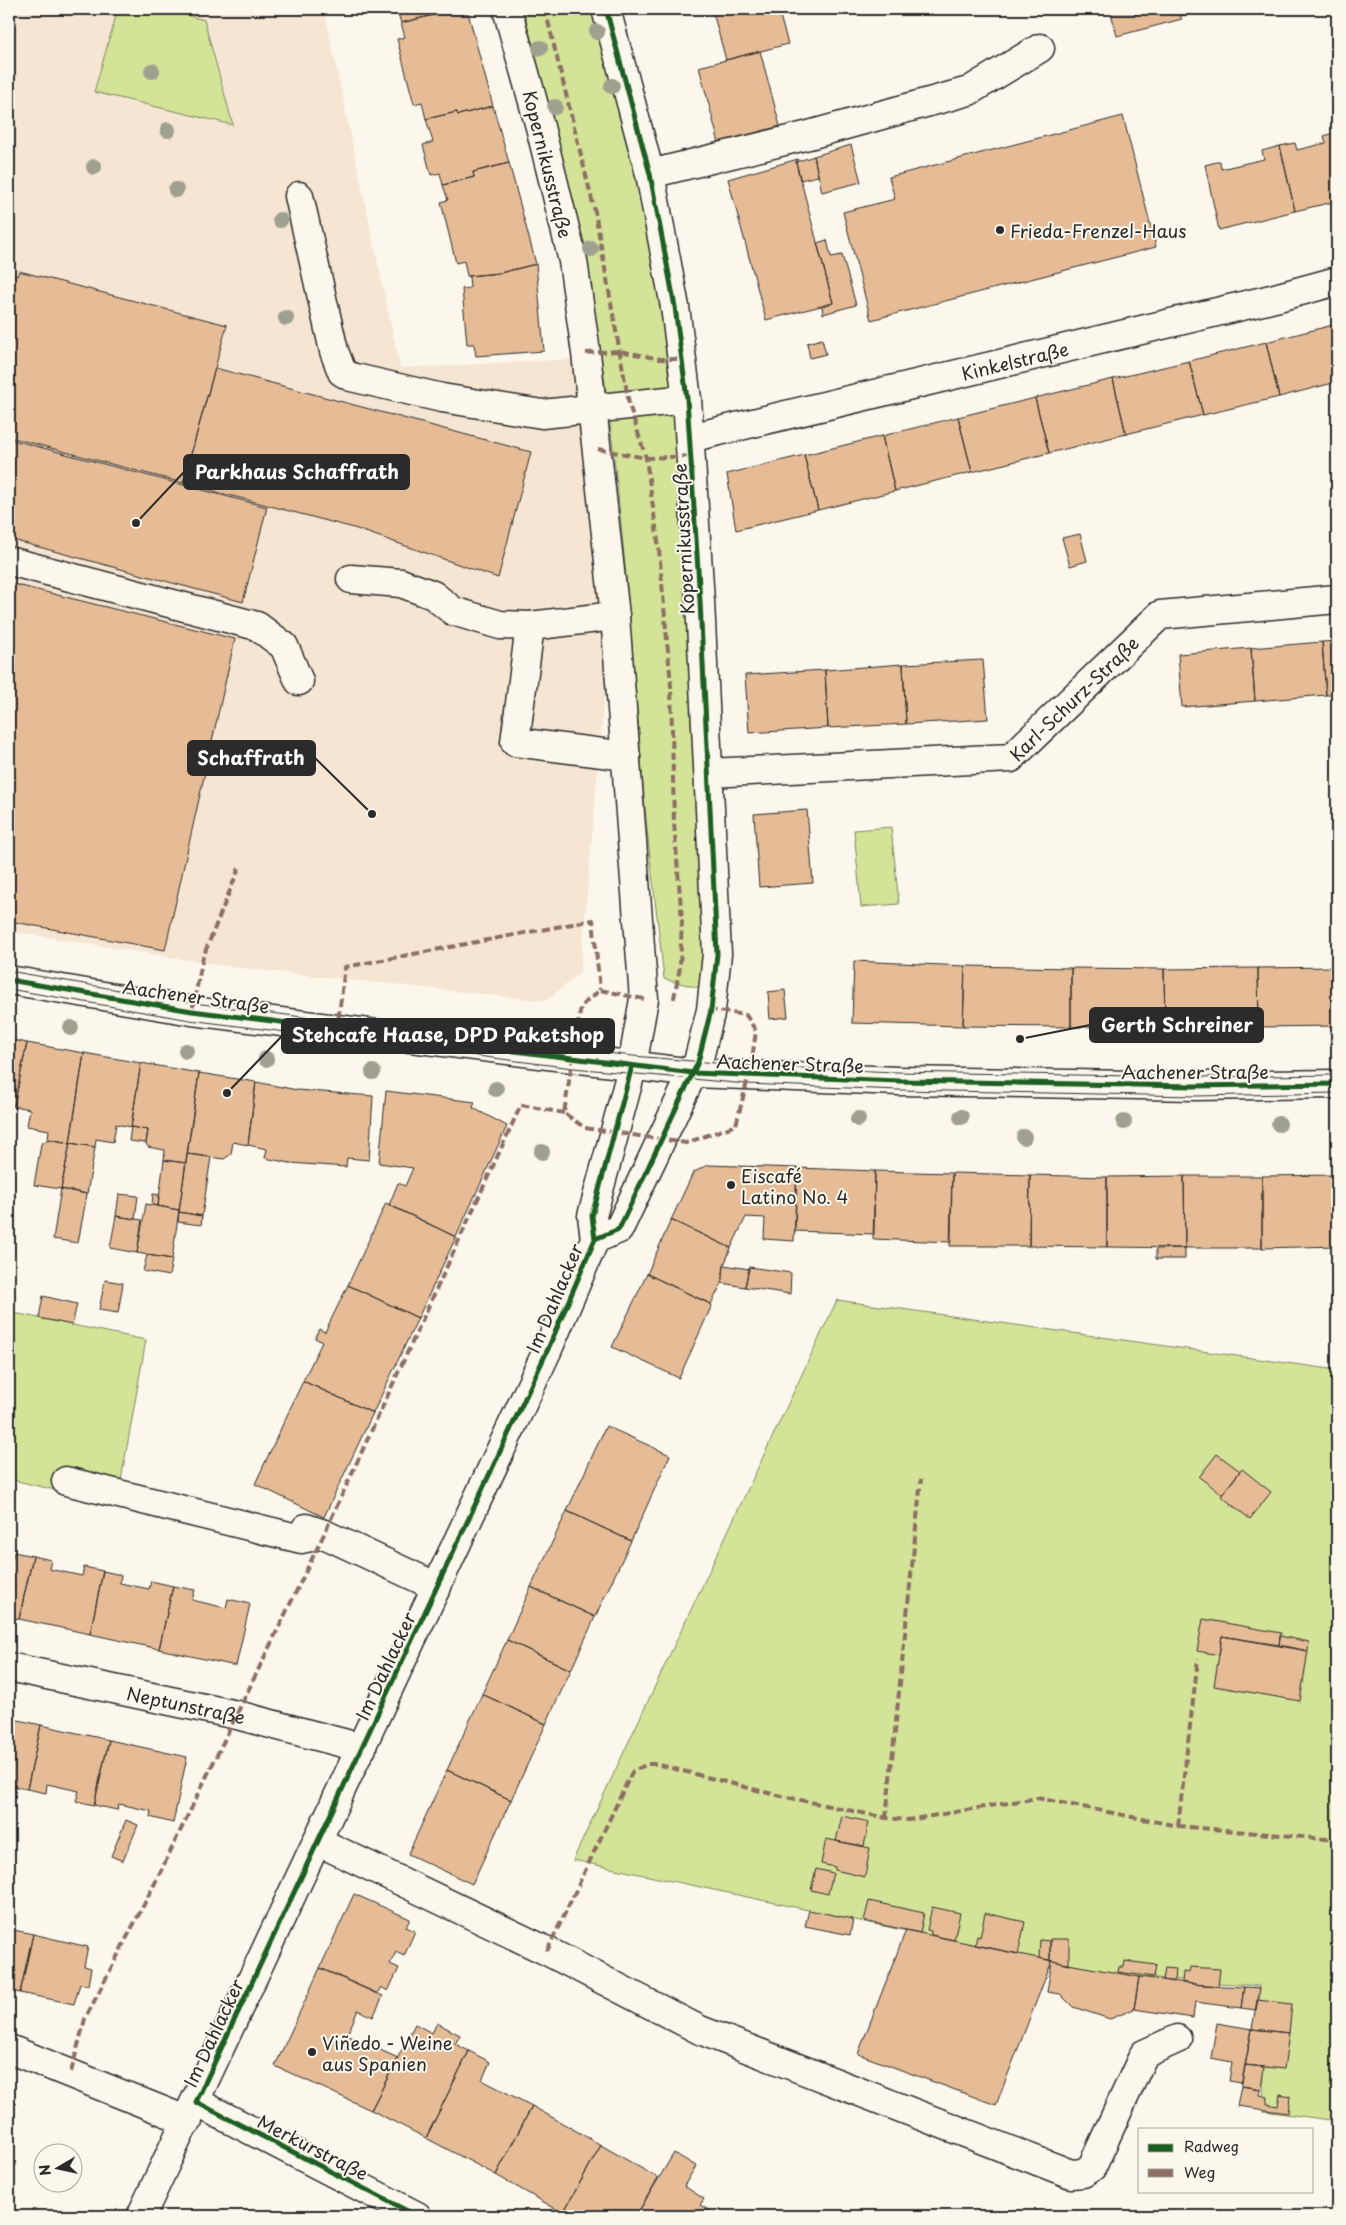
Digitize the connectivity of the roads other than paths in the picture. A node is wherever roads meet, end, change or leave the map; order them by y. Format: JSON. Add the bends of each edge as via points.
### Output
{"nodes":[{"id":1,"x":507,"y":9,"type":"edge"},
{"id":2,"x":606,"y":9,"type":"edge"},
{"id":3,"x":1040,"y":48,"type":"dead end"},
{"id":4,"x":650,"y":174,"type":"junction"},
{"id":5,"x":299,"y":196,"type":"dead end"},
{"id":6,"x":1337,"y":281,"type":"edge"},
{"id":7,"x":687,"y":399,"type":"junction"},
{"id":8,"x":593,"y":408,"type":"junction"},
{"id":9,"x":690,"y":438,"type":"junction"},
{"id":10,"x":9,"y":561,"type":"edge"},
{"id":11,"x":351,"y":579,"type":"dead end"},
{"id":12,"x":1337,"y":599,"type":"edge"},
{"id":13,"x":615,"y":616,"type":"junction"},
{"id":14,"x":530,"y":626,"type":"junction"},
{"id":15,"x":299,"y":681,"type":"dead end"},
{"id":16,"x":626,"y":756,"type":"junction"},
{"id":17,"x":709,"y":773,"type":"junction"},
{"id":18,"x":9,"y":980,"type":"edge"},
{"id":19,"x":632,"y":1066,"type":"junction"},
{"id":20,"x":693,"y":1073,"type":"junction"},
{"id":21,"x":1337,"y":1084,"type":"edge"},
{"id":22,"x":595,"y":1239,"type":"junction"},
{"id":23,"x":66,"y":1481,"type":"dead end"},
{"id":24,"x":197,"y":1494,"type":"dead end"},
{"id":25,"x":324,"y":1534,"type":"junction"},
{"id":26,"x":437,"y":1587,"type":"junction"},
{"id":27,"x":9,"y":1667,"type":"edge"},
{"id":28,"x":362,"y":1748,"type":"junction"},
{"id":29,"x":317,"y":1841,"type":"junction"},
{"id":30,"x":1177,"y":2039,"type":"dead end"},
{"id":31,"x":9,"y":2049,"type":"edge"},
{"id":32,"x":192,"y":2112,"type":"junction"},
{"id":33,"x":141,"y":2216,"type":"edge"},
{"id":34,"x":417,"y":2216,"type":"edge"}],
"edges":[{"from":1,"to":8,"type":"street","name":"Kopernikusstraße","via":[[573,261]]},
{"from":2,"to":4,"type":"street","name":"Kopernikusstraße"},
{"from":3,"to":4,"type":"street","via":[[969,91],[809,136]]},
{"from":4,"to":7,"type":"street","name":"Kopernikusstraße","via":[[675,307]]},
{"from":5,"to":8,"type":"street","via":[[334,351],[342,372],[350,377],[442,398],[542,414]]},
{"from":6,"to":9,"type":"street","name":"Kinkelstraße"},
{"from":7,"to":8,"type":"street"},
{"from":7,"to":9,"type":"street","name":"Kopernikusstraße"},
{"from":8,"to":13,"type":"street","name":"Kopernikusstraße"},
{"from":9,"to":17,"type":"street","name":"Kopernikusstraße"},
{"from":10,"to":15,"type":"street","via":[[257,626],[284,646]]},
{"from":11,"to":14,"type":"street","via":[[400,583],[433,595],[453,611],[500,625]]},
{"from":12,"to":17,"type":"street","name":"Karl-Schurz-Straße","via":[[1160,615],[1011,758]]},
{"from":13,"to":14,"type":"street"},
{"from":13,"to":16,"type":"street","name":"Kopernikusstraße"},
{"from":14,"to":16,"type":"street","via":[[515,742]]},
{"from":16,"to":19,"type":"street","name":"Kopernikusstraße","via":[[644,999]]},
{"from":17,"to":20,"type":"street","name":"Kopernikusstraße","via":[[717,954],[711,1010]]},
{"from":18,"to":19,"type":"street","name":"Aachener Straße","via":[[192,1011]]},
{"from":19,"to":20,"type":"street","name":"Aachener Straße"},
{"from":19,"to":22,"type":"street","name":"Im Dahlacker","via":[[592,1216]]},
{"from":20,"to":21,"type":"street","name":"Aachener Straße","via":[[1067,1084]]},
{"from":20,"to":22,"type":"street","name":"Im Dahlacker","via":[[619,1229]]},
{"from":22,"to":26,"type":"street","name":"Im Dahlacker","via":[[548,1349]]},
{"from":23,"to":25,"type":"street","via":[[301,1539]]},
{"from":24,"to":25,"type":"street"},
{"from":25,"to":26,"type":"street"},
{"from":26,"to":28,"type":"street","name":"Im Dahlacker"},
{"from":27,"to":28,"type":"street","name":"Neptunstraße","via":[[237,1715]]},
{"from":28,"to":29,"type":"street","name":"Im Dahlacker"},
{"from":29,"to":30,"type":"street","via":[[547,1950],[700,2030],[1071,2174],[1083,2173],[1092,2167],[1144,2054]]},
{"from":29,"to":32,"type":"street","name":"Im Dahlacker"},
{"from":31,"to":32,"type":"street","name":"Merkurstraße"},
{"from":32,"to":33,"type":"street","name":"Im Dahlacker"},
{"from":32,"to":34,"type":"street","name":"Merkurstraße"}]}
